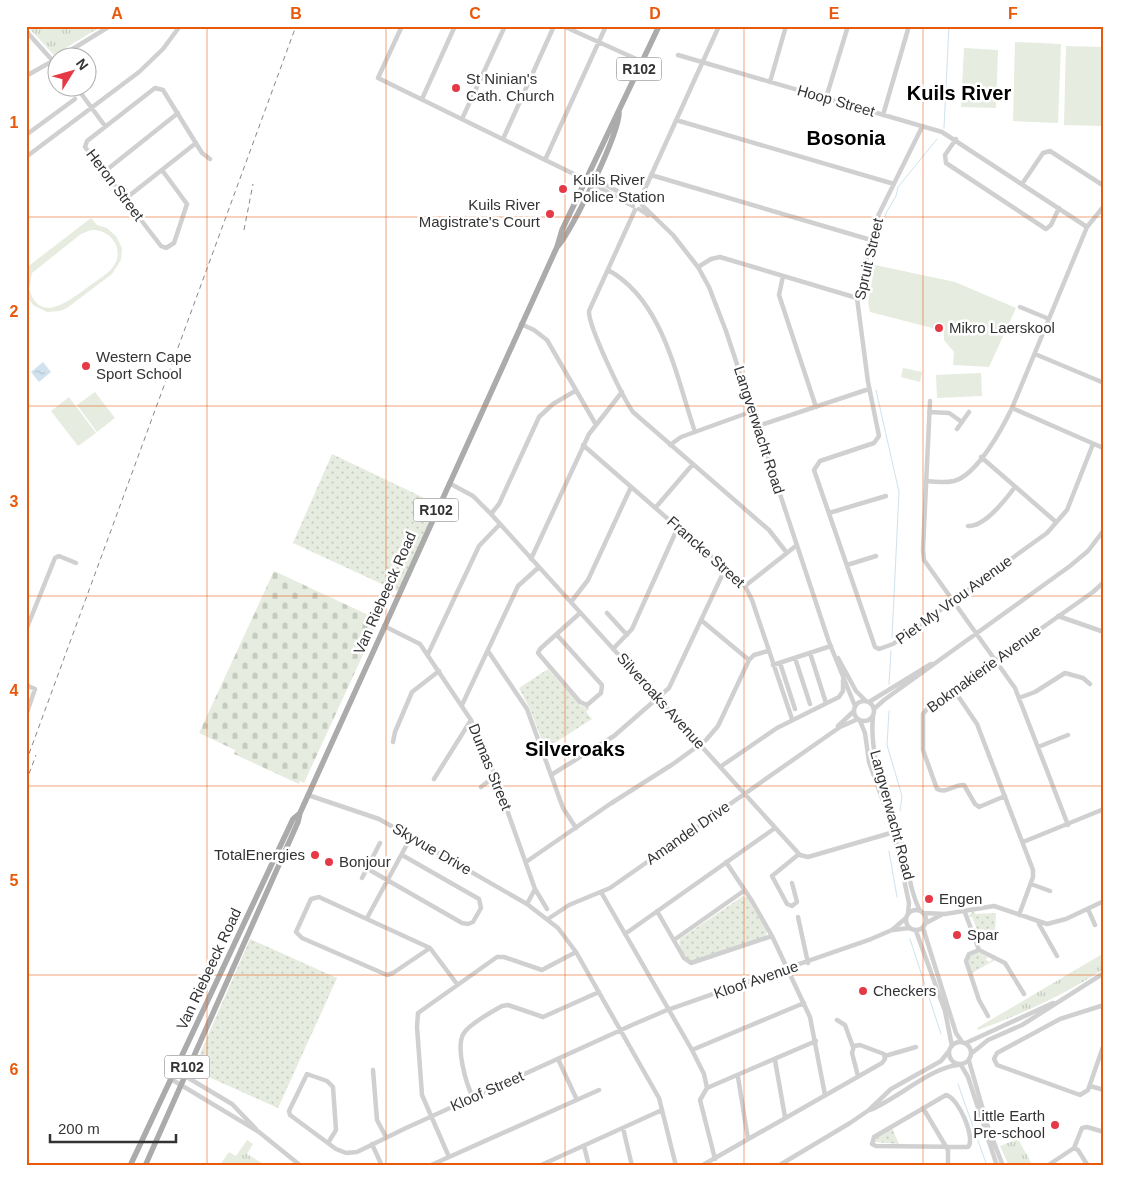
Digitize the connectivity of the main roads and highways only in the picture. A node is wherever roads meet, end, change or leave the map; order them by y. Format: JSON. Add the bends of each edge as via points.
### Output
{"nodes":[{"id":1,"x":659,"y":26,"type":"edge"},
{"id":2,"x":300,"y":813,"type":"junction"},
{"id":3,"x":130,"y":1166,"type":"edge"},
{"id":4,"x":145,"y":1166,"type":"edge"}],
"edges":[{"from":1,"to":2,"type":"main road","name":"Van Riebeeck Road","number":"R102","via":[[614,132],[521,324]]},
{"from":2,"to":3,"type":"main road","name":"Van Riebeeck Road","number":"R102","via":[[293,819]]},
{"from":2,"to":4,"type":"main road","name":"Van Riebeeck Road","number":"R102"}]}
